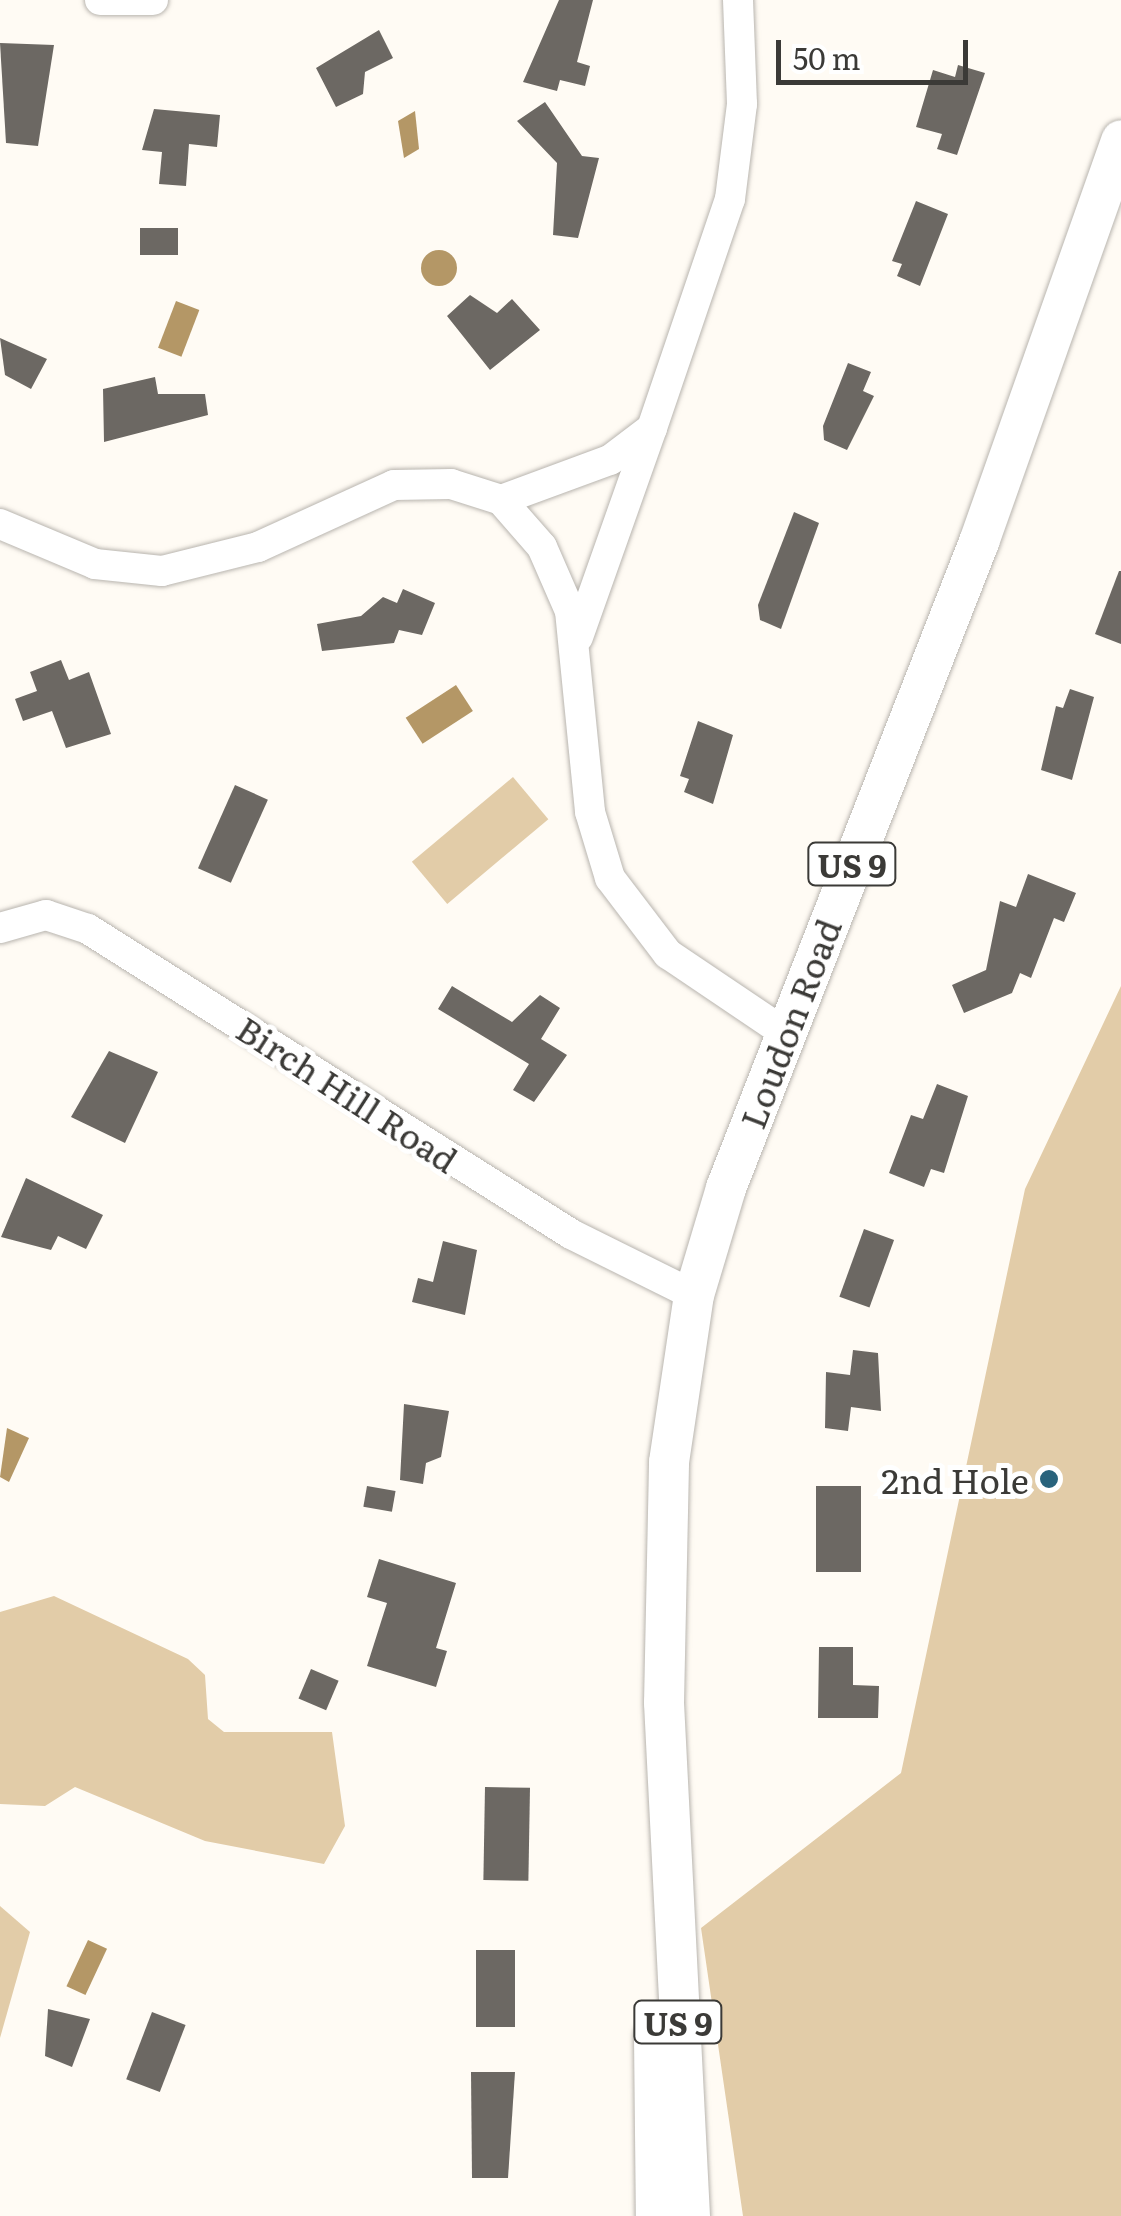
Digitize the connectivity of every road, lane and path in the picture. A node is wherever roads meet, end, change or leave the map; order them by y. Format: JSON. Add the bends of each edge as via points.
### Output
{"nodes":[{"id":1,"x":100,"y":0,"type":"edge"},
{"id":2,"x":153,"y":0,"type":"edge"},
{"id":3,"x":738,"y":0,"type":"edge"},
{"id":4,"x":1121,"y":140,"type":"edge"},
{"id":5,"x":652,"y":428,"type":"junction"},
{"id":6,"x":501,"y":500,"type":"junction"},
{"id":7,"x":0,"y":524,"type":"edge"},
{"id":8,"x":576,"y":645,"type":"junction"},
{"id":9,"x":0,"y":928,"type":"edge"},
{"id":10,"x":785,"y":1033,"type":"junction"},
{"id":11,"x":694,"y":1295,"type":"junction"},
{"id":12,"x":664,"y":1829,"type":"junction"},
{"id":13,"x":654,"y":2076,"type":"junction"},
{"id":14,"x":635,"y":2216,"type":"edge"},
{"id":15,"x":656,"y":2216,"type":"edge"},
{"id":16,"x":690,"y":2216,"type":"edge"}],
"edges":[{"from":1,"to":2,"type":"street"},
{"from":3,"to":5,"type":"street","via":[[742,104],[730,200],[704,298]]},
{"from":4,"to":10,"type":"main road","name":"Loudon Road","number":"US 9","via":[[979,542]]},
{"from":5,"to":6,"type":"street","via":[[610,460]]},
{"from":5,"to":8,"type":"street"},
{"from":6,"to":7,"type":"street","via":[[409,482],[258,547],[162,572],[95,564]]},
{"from":6,"to":8,"type":"street","via":[[553,566]]},
{"from":8,"to":10,"type":"street","via":[[590,812],[610,878],[680,964]]},
{"from":9,"to":11,"type":"street","name":"Birch Hill Road","via":[[35,915],[88,930],[571,1234]]},
{"from":10,"to":11,"type":"main road","name":"Loudon Road","number":"US 9"},
{"from":11,"to":12,"type":"main road","name":"Loudon Road","number":"US 9","via":[[668,1478]]},
{"from":12,"to":13,"type":"main road","number":"US 9"},
{"from":12,"to":16,"type":"main road","number":"US 9"},
{"from":13,"to":14,"type":"main road"},
{"from":13,"to":15,"type":"main road","number":"US 9"}]}
